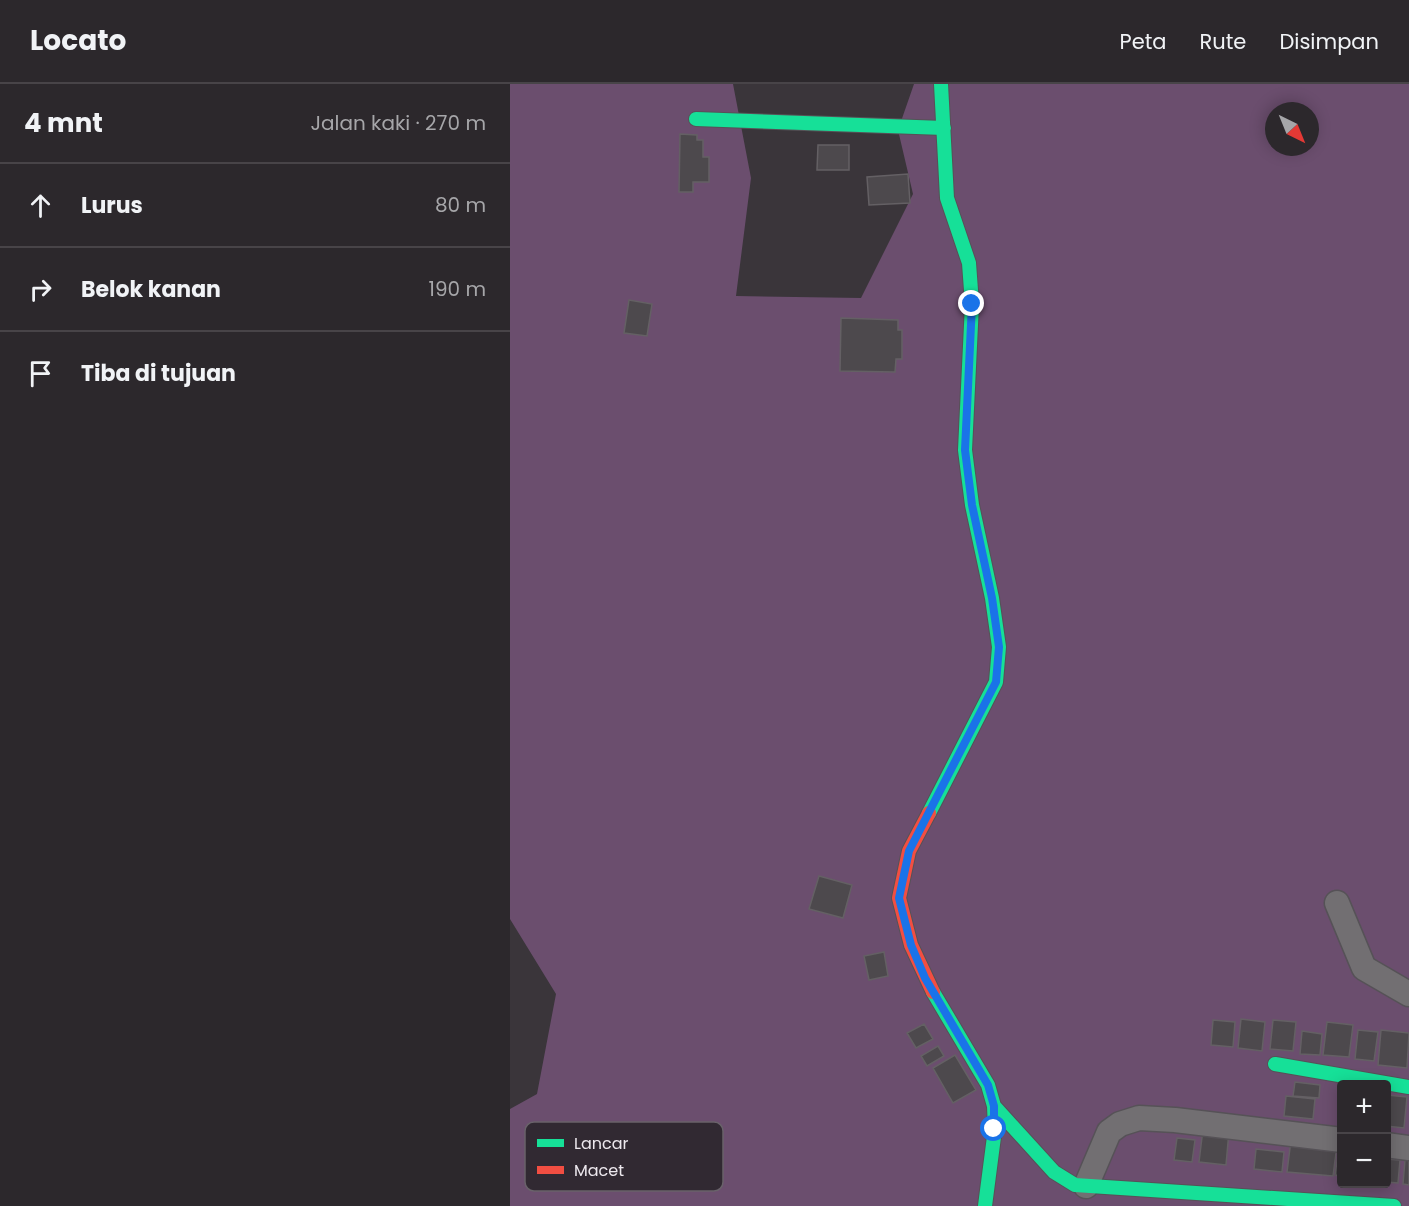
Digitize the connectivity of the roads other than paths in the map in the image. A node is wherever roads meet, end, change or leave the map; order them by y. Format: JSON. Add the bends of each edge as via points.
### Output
{"nodes":[{"id":1,"x":941,"y":84,"type":"edge"},
{"id":2,"x":696,"y":119,"type":"dead end"},
{"id":3,"x":944,"y":128,"type":"junction"},
{"id":4,"x":1337,"y":903,"type":"dead end"},
{"id":5,"x":1409,"y":994,"type":"edge"},
{"id":6,"x":1275,"y":1064,"type":"dead end"},
{"id":7,"x":1409,"y":1087,"type":"edge"},
{"id":8,"x":994,"y":1106,"type":"junction"},
{"id":9,"x":1337,"y":1140,"type":"edge"},
{"id":10,"x":1391,"y":1146,"type":"edge"},
{"id":11,"x":1409,"y":1148,"type":"edge"},
{"id":12,"x":1086,"y":1186,"type":"junction"},
{"id":13,"x":985,"y":1206,"type":"edge"},
{"id":14,"x":1394,"y":1206,"type":"edge"}],
"edges":[{"from":1,"to":3,"type":"street"},
{"from":2,"to":3,"type":"street"},
{"from":3,"to":8,"type":"street","via":[[947,198],[969,263],[972,304],[965,450],[999,647],[996,682],[909,851],[899,898],[911,945],[925,978],[988,1085]]},
{"from":4,"to":5,"type":"street","via":[[1364,968]]},
{"from":6,"to":7,"type":"street"},
{"from":8,"to":12,"type":"street","via":[[1054,1172],[1075,1185]]},
{"from":8,"to":13,"type":"street"},
{"from":9,"to":12,"type":"street","via":[[1138,1118],[1109,1132]]},
{"from":10,"to":11,"type":"street"},
{"from":12,"to":14,"type":"street"}]}
